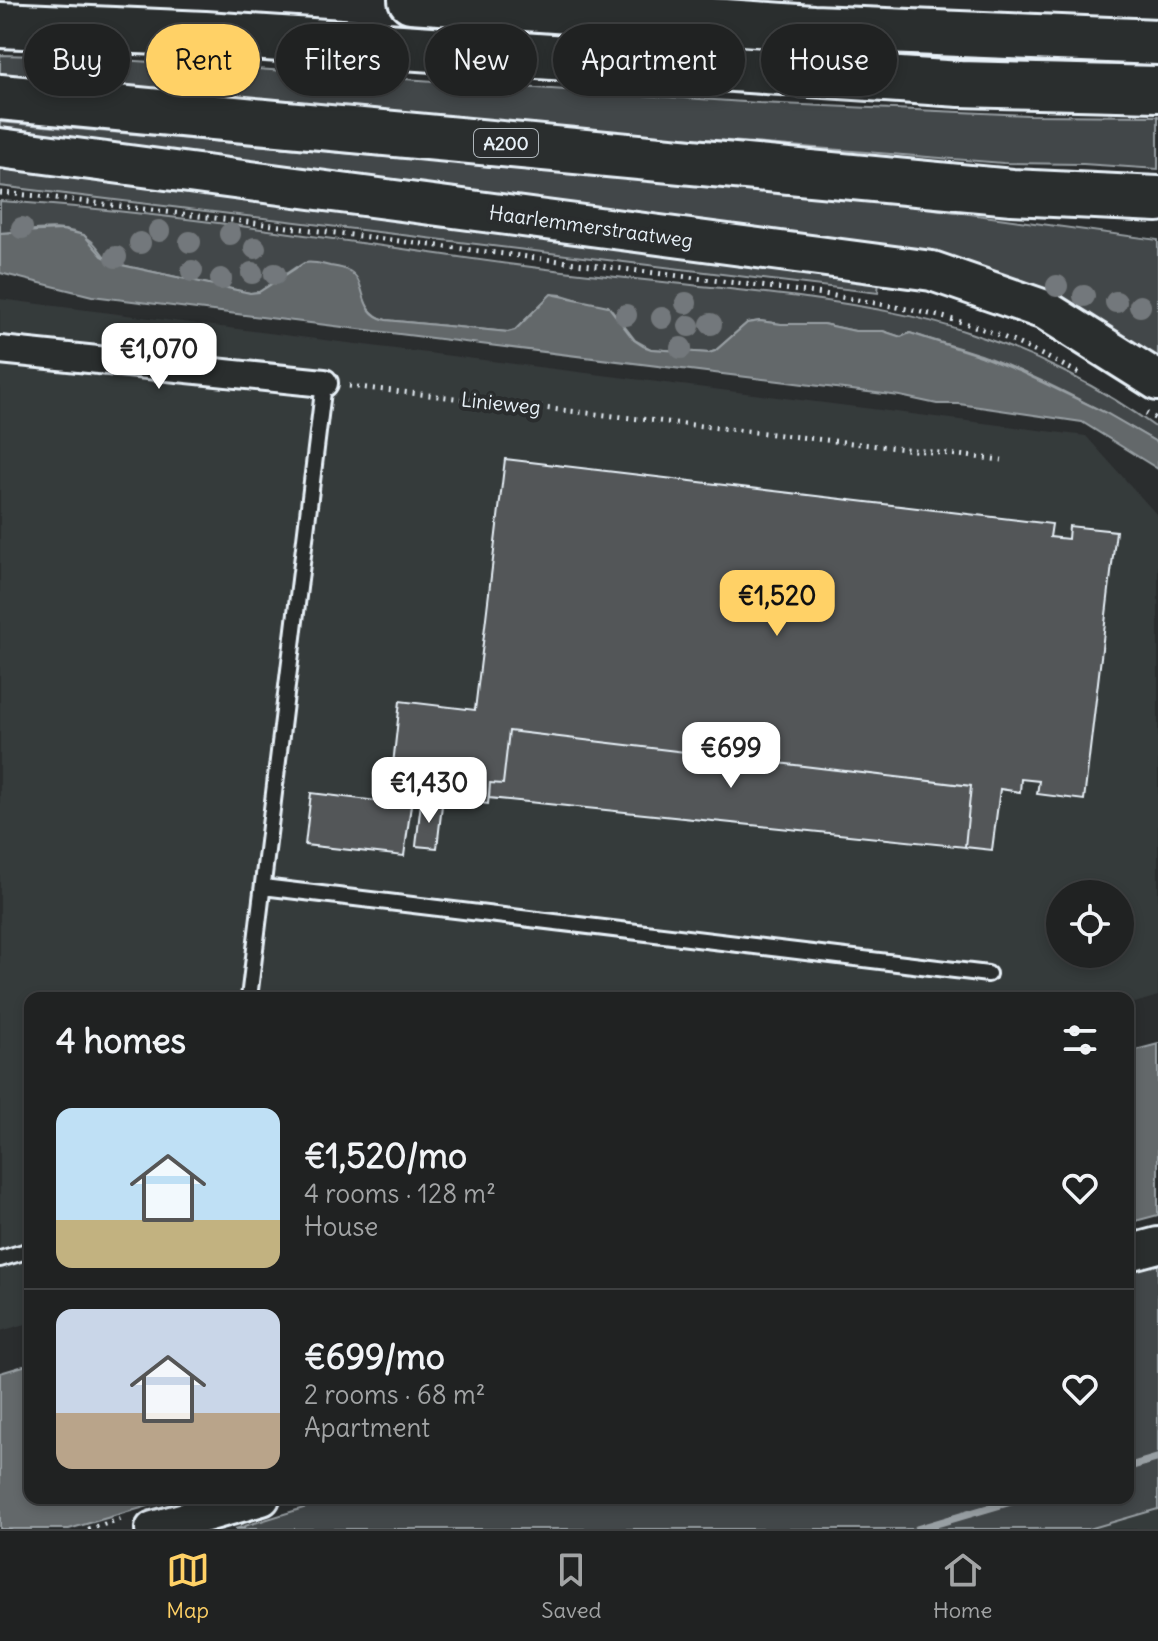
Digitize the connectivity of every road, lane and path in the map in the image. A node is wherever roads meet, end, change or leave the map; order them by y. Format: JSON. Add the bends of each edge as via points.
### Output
{"nodes":[{"id":1,"x":411,"y":0,"type":"edge"},
{"id":2,"x":0,"y":25,"type":"edge"},
{"id":3,"x":1158,"y":42,"type":"edge"},
{"id":4,"x":1158,"y":89,"type":"edge"},
{"id":5,"x":0,"y":97,"type":"edge"},
{"id":6,"x":0,"y":148,"type":"edge"},
{"id":7,"x":0,"y":193,"type":"edge"},
{"id":8,"x":1158,"y":199,"type":"edge"},
{"id":9,"x":0,"y":350,"type":"edge"},
{"id":10,"x":1091,"y":379,"type":"dead end"},
{"id":11,"x":324,"y":383,"type":"junction"},
{"id":12,"x":1151,"y":396,"type":"edge"},
{"id":13,"x":1158,"y":420,"type":"edge"},
{"id":14,"x":1002,"y":460,"type":"dead end"},
{"id":15,"x":263,"y":887,"type":"junction"},
{"id":16,"x":988,"y":974,"type":"dead end"},
{"id":17,"x":250,"y":992,"type":"edge"},
{"id":18,"x":1158,"y":1245,"type":"edge"},
{"id":19,"x":1134,"y":1251,"type":"edge"},
{"id":20,"x":24,"y":1252,"type":"edge"},
{"id":21,"x":0,"y":1259,"type":"edge"},
{"id":22,"x":241,"y":1504,"type":"edge"},
{"id":23,"x":153,"y":1529,"type":"edge"}],
"edges":[{"from":1,"to":3,"type":"highway","via":[[813,28]]},
{"from":2,"to":4,"type":"highway","via":[[960,84]]},
{"from":5,"to":8,"type":"highway","number":"A200","via":[[1012,192]]},
{"from":6,"to":12,"type":"main road","name":"Haarlemmerstraatweg","via":[[932,271],[1045,310]]},
{"from":7,"to":10,"type":"path","name":"Haarlemmerstraatweg","via":[[568,261],[906,308],[971,325]]},
{"from":9,"to":11,"type":"street"},
{"from":11,"to":14,"type":"path","name":"Linieweg"},
{"from":11,"to":15,"type":"lane"},
{"from":12,"to":13,"type":"path"},
{"from":15,"to":16,"type":"lane"},
{"from":15,"to":17,"type":"lane"},
{"from":18,"to":19,"type":"street"},
{"from":20,"to":21,"type":"lane"},
{"from":22,"to":23,"type":"street"}]}
